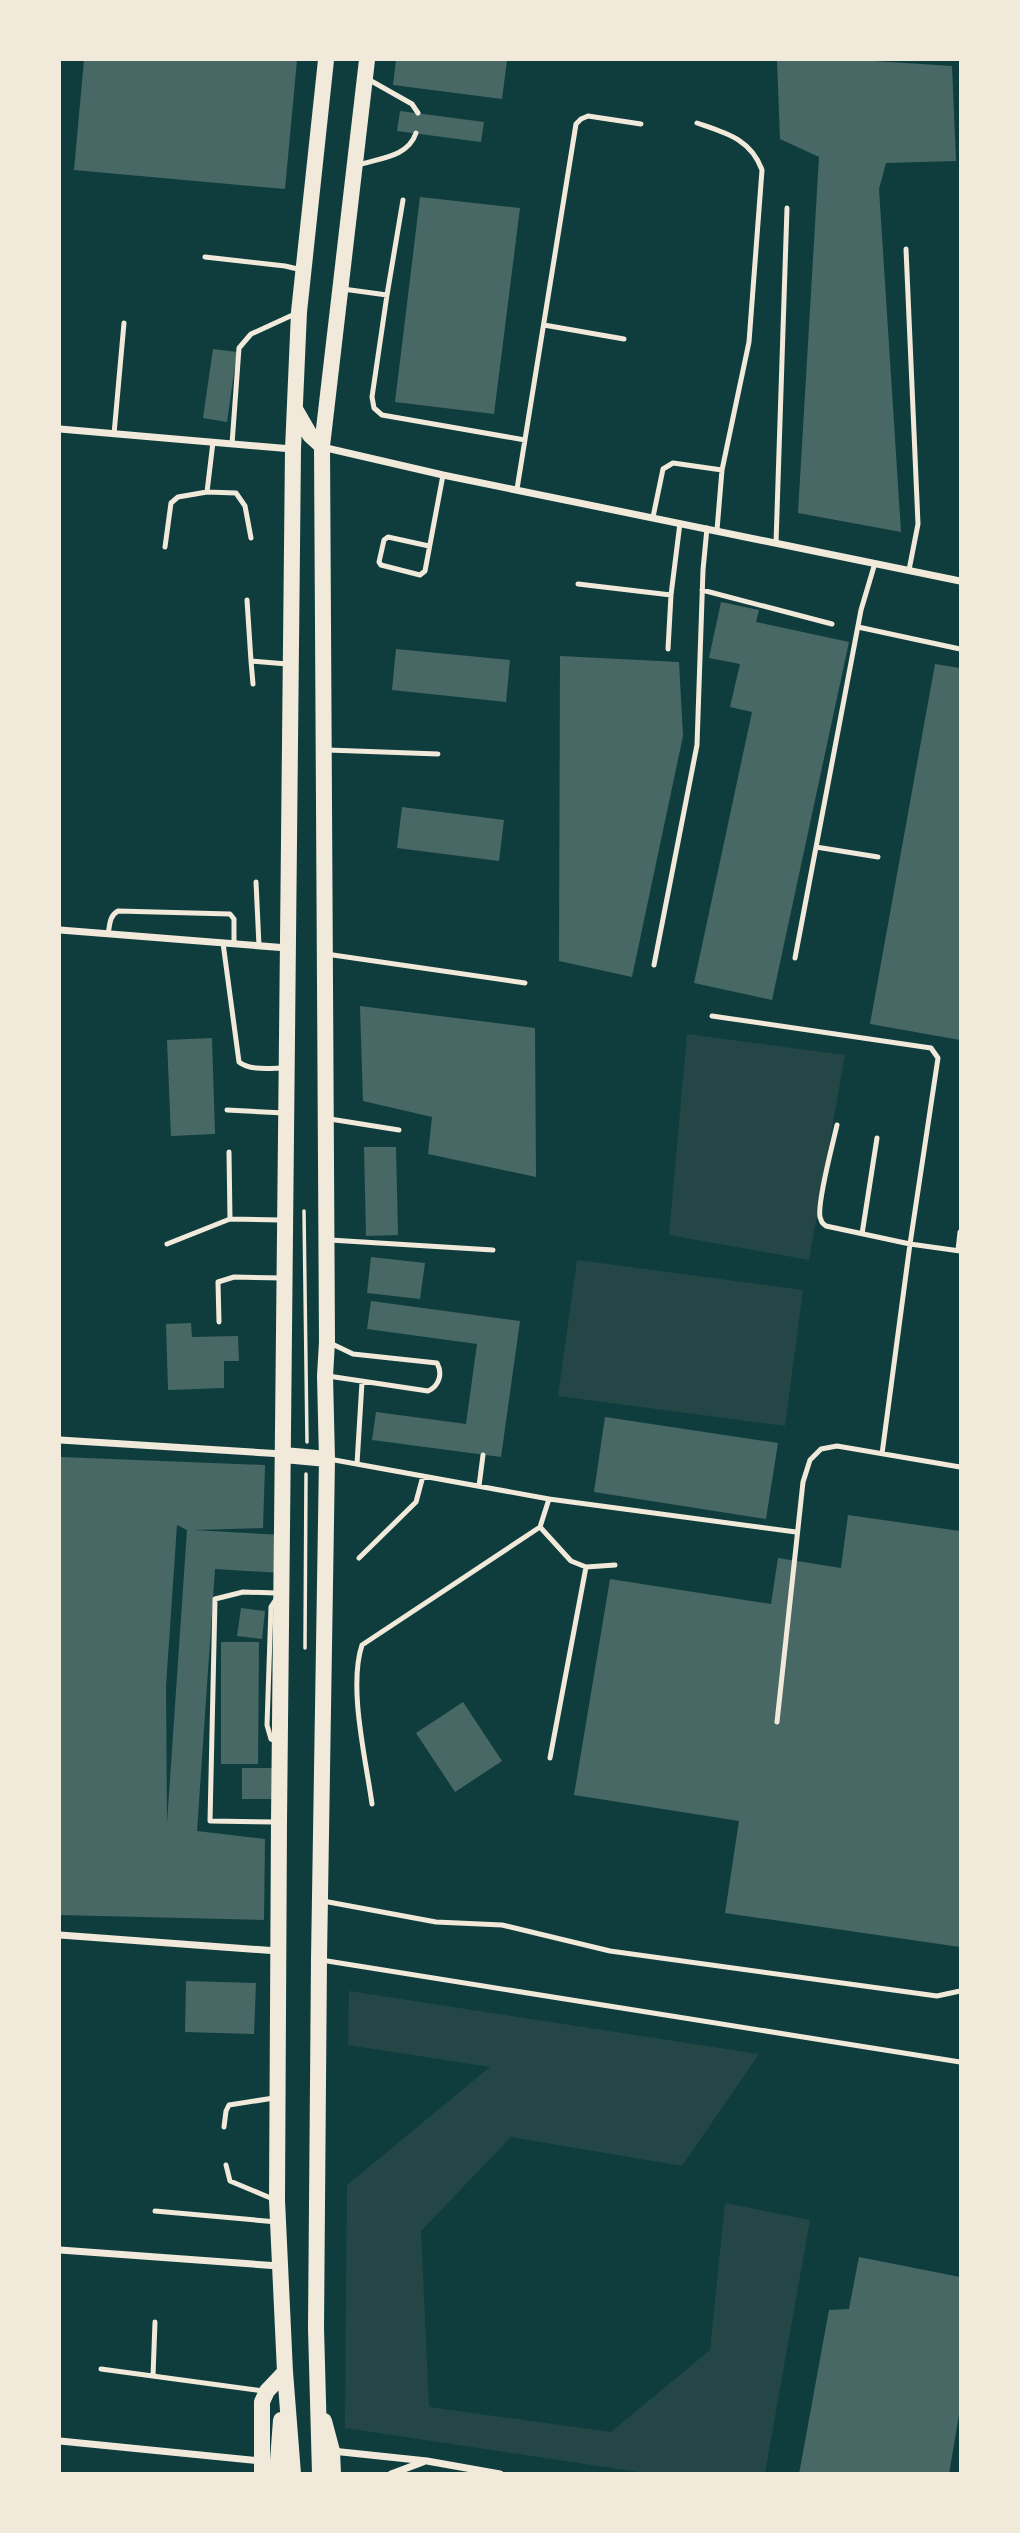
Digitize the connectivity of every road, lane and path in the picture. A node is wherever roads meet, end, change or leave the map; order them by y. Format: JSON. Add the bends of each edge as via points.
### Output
{"nodes":[{"id":1,"x":326,"y":60,"type":"edge"},
{"id":2,"x":367,"y":60,"type":"edge"},
{"id":3,"x":365,"y":77,"type":"junction"},
{"id":4,"x":418,"y":113,"type":"dead end"},
{"id":5,"x":697,"y":123,"type":"dead end"},
{"id":6,"x":641,"y":124,"type":"dead end"},
{"id":7,"x":416,"y":133,"type":"dead end"},
{"id":8,"x":355,"y":166,"type":"junction"},
{"id":9,"x":402,"y":200,"type":"dead end"},
{"id":10,"x":787,"y":208,"type":"dead end"},
{"id":11,"x":906,"y":249,"type":"dead end"},
{"id":12,"x":205,"y":257,"type":"dead end"},
{"id":13,"x":304,"y":270,"type":"junction"},
{"id":14,"x":340,"y":288,"type":"junction"},
{"id":15,"x":387,"y":295,"type":"junction"},
{"id":16,"x":299,"y":312,"type":"junction"},
{"id":17,"x":124,"y":323,"type":"dead end"},
{"id":18,"x":544,"y":325,"type":"junction"},
{"id":19,"x":624,"y":340,"type":"dead end"},
{"id":20,"x":294,"y":407,"type":"junction"},
{"id":21,"x":60,"y":429,"type":"edge"},
{"id":22,"x":114,"y":434,"type":"junction"},
{"id":23,"x":525,"y":440,"type":"junction"},
{"id":24,"x":213,"y":442,"type":"junction"},
{"id":25,"x":232,"y":444,"type":"junction"},
{"id":26,"x":322,"y":446,"type":"junction"},
{"id":27,"x":293,"y":449,"type":"junction"},
{"id":28,"x":722,"y":470,"type":"junction"},
{"id":29,"x":443,"y":475,"type":"junction"},
{"id":30,"x":517,"y":489,"type":"junction"},
{"id":31,"x":207,"y":492,"type":"junction"},
{"id":32,"x":653,"y":517,"type":"junction"},
{"id":33,"x":680,"y":523,"type":"junction"},
{"id":34,"x":706,"y":528,"type":"junction"},
{"id":35,"x":716,"y":530,"type":"junction"},
{"id":36,"x":251,"y":538,"type":"dead end"},
{"id":37,"x":776,"y":542,"type":"junction"},
{"id":38,"x":429,"y":546,"type":"junction"},
{"id":39,"x":165,"y":547,"type":"dead end"},
{"id":40,"x":875,"y":563,"type":"junction"},
{"id":41,"x":909,"y":570,"type":"junction"},
{"id":42,"x":961,"y":581,"type":"edge"},
{"id":43,"x":578,"y":584,"type":"dead end"},
{"id":44,"x":702,"y":590,"type":"junction"},
{"id":45,"x":671,"y":595,"type":"junction"},
{"id":46,"x":247,"y":600,"type":"dead end"},
{"id":47,"x":832,"y":624,"type":"dead end"},
{"id":48,"x":858,"y":627,"type":"junction"},
{"id":49,"x":668,"y":649,"type":"dead end"},
{"id":50,"x":961,"y":649,"type":"edge"},
{"id":51,"x":251,"y":662,"type":"junction"},
{"id":52,"x":290,"y":664,"type":"junction"},
{"id":53,"x":253,"y":684,"type":"dead end"},
{"id":54,"x":325,"y":750,"type":"junction"},
{"id":55,"x":438,"y":754,"type":"dead end"},
{"id":56,"x":816,"y":847,"type":"junction"},
{"id":57,"x":878,"y":857,"type":"dead end"},
{"id":58,"x":256,"y":882,"type":"dead end"},
{"id":59,"x":60,"y":930,"type":"edge"},
{"id":60,"x":108,"y":934,"type":"junction"},
{"id":61,"x":223,"y":943,"type":"junction"},
{"id":62,"x":234,"y":944,"type":"junction"},
{"id":63,"x":259,"y":946,"type":"junction"},
{"id":64,"x":287,"y":948,"type":"junction"},
{"id":65,"x":326,"y":954,"type":"junction"},
{"id":66,"x":795,"y":958,"type":"dead end"},
{"id":67,"x":654,"y":965,"type":"dead end"},
{"id":68,"x":525,"y":983,"type":"dead end"},
{"id":69,"x":712,"y":1016,"type":"dead end"},
{"id":70,"x":286,"y":1068,"type":"junction"},
{"id":71,"x":227,"y":1110,"type":"dead end"},
{"id":72,"x":286,"y":1113,"type":"junction"},
{"id":73,"x":327,"y":1119,"type":"junction"},
{"id":74,"x":837,"y":1125,"type":"dead end"},
{"id":75,"x":399,"y":1130,"type":"dead end"},
{"id":76,"x":877,"y":1138,"type":"dead end"},
{"id":77,"x":229,"y":1152,"type":"dead end"},
{"id":78,"x":304,"y":1199,"type":"dead end"},
{"id":79,"x":230,"y":1219,"type":"junction"},
{"id":80,"x":285,"y":1220,"type":"junction"},
{"id":81,"x":961,"y":1232,"type":"edge"},
{"id":82,"x":863,"y":1234,"type":"junction"},
{"id":83,"x":327,"y":1240,"type":"junction"},
{"id":84,"x":167,"y":1244,"type":"dead end"},
{"id":85,"x":910,"y":1244,"type":"junction"},
{"id":86,"x":493,"y":1250,"type":"dead end"},
{"id":87,"x":959,"y":1250,"type":"edge"},
{"id":88,"x":285,"y":1279,"type":"junction"},
{"id":89,"x":219,"y":1322,"type":"dead end"},
{"id":90,"x":327,"y":1342,"type":"junction"},
{"id":91,"x":324,"y":1376,"type":"junction"},
{"id":92,"x":362,"y":1382,"type":"junction"},
{"id":93,"x":60,"y":1440,"type":"edge"},
{"id":94,"x":882,"y":1454,"type":"junction"},
{"id":95,"x":284,"y":1455,"type":"junction"},
{"id":96,"x":483,"y":1455,"type":"dead end"},
{"id":97,"x":307,"y":1457,"type":"junction"},
{"id":98,"x":327,"y":1459,"type":"junction"},
{"id":99,"x":356,"y":1464,"type":"junction"},
{"id":100,"x":961,"y":1467,"type":"edge"},
{"id":101,"x":423,"y":1475,"type":"junction"},
{"id":102,"x":479,"y":1486,"type":"junction"},
{"id":103,"x":548,"y":1499,"type":"junction"},
{"id":104,"x":540,"y":1527,"type":"junction"},
{"id":105,"x":796,"y":1532,"type":"junction"},
{"id":106,"x":359,"y":1558,"type":"dead end"},
{"id":107,"x":615,"y":1565,"type":"dead end"},
{"id":108,"x":586,"y":1567,"type":"junction"},
{"id":109,"x":281,"y":1593,"type":"junction"},
{"id":110,"x":305,"y":1653,"type":"dead end"},
{"id":111,"x":777,"y":1722,"type":"dead end"},
{"id":112,"x":550,"y":1758,"type":"dead end"},
{"id":113,"x":372,"y":1804,"type":"dead end"},
{"id":114,"x":279,"y":1822,"type":"junction"},
{"id":115,"x":320,"y":1900,"type":"junction"},
{"id":116,"x":60,"y":1935,"type":"edge"},
{"id":117,"x":278,"y":1951,"type":"junction"},
{"id":118,"x":319,"y":1959,"type":"junction"},
{"id":119,"x":961,"y":1991,"type":"edge"},
{"id":120,"x":961,"y":2062,"type":"edge"},
{"id":121,"x":277,"y":2098,"type":"junction"},
{"id":122,"x":224,"y":2127,"type":"dead end"},
{"id":123,"x":226,"y":2165,"type":"dead end"},
{"id":124,"x":277,"y":2200,"type":"junction"},
{"id":125,"x":155,"y":2211,"type":"dead end"},
{"id":126,"x":278,"y":2222,"type":"junction"},
{"id":127,"x":60,"y":2250,"type":"edge"},
{"id":128,"x":280,"y":2266,"type":"junction"},
{"id":129,"x":155,"y":2322,"type":"dead end"},
{"id":130,"x":101,"y":2369,"type":"dead end"},
{"id":131,"x":285,"y":2372,"type":"junction"},
{"id":132,"x":153,"y":2376,"type":"junction"},
{"id":133,"x":267,"y":2391,"type":"junction"},
{"id":134,"x":317,"y":2412,"type":"junction"},
{"id":135,"x":60,"y":2441,"type":"edge"},
{"id":136,"x":332,"y":2451,"type":"junction"},
{"id":137,"x":427,"y":2461,"type":"junction"},
{"id":138,"x":262,"y":2467,"type":"edge"},
{"id":139,"x":277,"y":2473,"type":"edge"},
{"id":140,"x":293,"y":2473,"type":"edge"},
{"id":141,"x":320,"y":2473,"type":"edge"},
{"id":142,"x":333,"y":2473,"type":"edge"},
{"id":143,"x":339,"y":2473,"type":"edge"},
{"id":144,"x":391,"y":2473,"type":"edge"},
{"id":145,"x":500,"y":2473,"type":"edge"}],
"edges":[{"from":1,"to":13,"type":"main road"},
{"from":2,"to":3,"type":"main road"},
{"from":3,"to":4,"type":"lane","via":[[412,104]]},
{"from":3,"to":8,"type":"main road"},
{"from":5,"to":28,"type":"lane","via":[[735,135],[758,157],[762,170],[749,342]]},
{"from":6,"to":18,"type":"lane","via":[[588,116],[576,124]]},
{"from":7,"to":8,"type":"lane","via":[[405,150]]},
{"from":8,"to":14,"type":"main road"},
{"from":9,"to":15,"type":"lane"},
{"from":10,"to":37,"type":"lane"},
{"from":11,"to":41,"type":"lane","via":[[918,524]]},
{"from":12,"to":13,"type":"lane"},
{"from":13,"to":16,"type":"main road"},
{"from":14,"to":15,"type":"lane"},
{"from":14,"to":26,"type":"main road"},
{"from":15,"to":23,"type":"lane","via":[[374,408],[382,415]]},
{"from":16,"to":20,"type":"main road"},
{"from":16,"to":25,"type":"lane","via":[[251,334],[239,348]]},
{"from":17,"to":22,"type":"lane"},
{"from":18,"to":19,"type":"lane"},
{"from":18,"to":23,"type":"lane"},
{"from":20,"to":26,"type":"main road"},
{"from":20,"to":27,"type":"main road"},
{"from":21,"to":22,"type":"street"},
{"from":22,"to":24,"type":"street"},
{"from":23,"to":30,"type":"lane"},
{"from":24,"to":25,"type":"street"},
{"from":24,"to":31,"type":"lane"},
{"from":25,"to":27,"type":"street"},
{"from":26,"to":29,"type":"street"},
{"from":26,"to":54,"type":"main road"},
{"from":27,"to":52,"type":"main road"},
{"from":28,"to":32,"type":"lane","via":[[667,464]]},
{"from":28,"to":35,"type":"lane"},
{"from":29,"to":30,"type":"street"},
{"from":29,"to":38,"type":"lane"},
{"from":30,"to":32,"type":"street"},
{"from":31,"to":36,"type":"lane","via":[[236,493],[245,506]]},
{"from":31,"to":39,"type":"lane","via":[[178,497],[171,503]]},
{"from":32,"to":33,"type":"street"},
{"from":33,"to":34,"type":"street"},
{"from":33,"to":45,"type":"lane"},
{"from":34,"to":35,"type":"street"},
{"from":34,"to":44,"type":"lane"},
{"from":35,"to":37,"type":"street"},
{"from":37,"to":40,"type":"street"},
{"from":38,"to":38,"type":"lane","via":[[425,571],[420,575],[379,562],[388,537]]},
{"from":40,"to":41,"type":"street"},
{"from":40,"to":48,"type":"lane"},
{"from":41,"to":42,"type":"street"},
{"from":43,"to":45,"type":"lane"},
{"from":44,"to":47,"type":"lane"},
{"from":44,"to":67,"type":"lane","via":[[697,745]]},
{"from":45,"to":49,"type":"lane"},
{"from":46,"to":51,"type":"lane"},
{"from":48,"to":50,"type":"lane"},
{"from":48,"to":56,"type":"lane"},
{"from":51,"to":52,"type":"lane"},
{"from":51,"to":53,"type":"lane"},
{"from":52,"to":64,"type":"main road"},
{"from":54,"to":55,"type":"lane"},
{"from":54,"to":65,"type":"main road"},
{"from":56,"to":57,"type":"lane"},
{"from":56,"to":66,"type":"lane"},
{"from":58,"to":63,"type":"lane"},
{"from":59,"to":60,"type":"street"},
{"from":60,"to":61,"type":"street"},
{"from":60,"to":62,"type":"lane","via":[[110,920],[118,911],[230,914]]},
{"from":61,"to":62,"type":"street"},
{"from":61,"to":70,"type":"lane","via":[[239,1062]]},
{"from":62,"to":63,"type":"street"},
{"from":63,"to":64,"type":"street"},
{"from":64,"to":70,"type":"main road"},
{"from":65,"to":68,"type":"lane"},
{"from":65,"to":73,"type":"main road"},
{"from":69,"to":85,"type":"lane","via":[[935,1051],[937,1071]]},
{"from":70,"to":72,"type":"main road"},
{"from":71,"to":72,"type":"lane"},
{"from":72,"to":80,"type":"main road"},
{"from":73,"to":75,"type":"lane"},
{"from":73,"to":83,"type":"main road"},
{"from":74,"to":82,"type":"lane","via":[[820,1215],[826,1227]]},
{"from":76,"to":82,"type":"lane"},
{"from":77,"to":79,"type":"lane"},
{"from":78,"to":97,"type":"path"},
{"from":79,"to":80,"type":"lane"},
{"from":79,"to":84,"type":"lane"},
{"from":80,"to":88,"type":"main road"},
{"from":81,"to":87,"type":"lane"},
{"from":82,"to":85,"type":"lane"},
{"from":83,"to":86,"type":"lane"},
{"from":83,"to":90,"type":"main road"},
{"from":85,"to":87,"type":"lane"},
{"from":85,"to":94,"type":"lane"},
{"from":88,"to":89,"type":"lane","via":[[234,1277],[218,1282]]},
{"from":88,"to":95,"type":"main road"},
{"from":90,"to":91,"type":"main road"},
{"from":90,"to":92,"type":"lane","via":[[353,1354],[430,1361],[439,1368],[439,1383],[428,1391]]},
{"from":91,"to":92,"type":"lane"},
{"from":91,"to":98,"type":"main road"},
{"from":92,"to":99,"type":"lane"},
{"from":93,"to":95,"type":"street"},
{"from":94,"to":100,"type":"lane"},
{"from":94,"to":105,"type":"lane","via":[[837,1446],[821,1449],[810,1460],[803,1482]]},
{"from":95,"to":97,"type":"main road"},
{"from":95,"to":109,"type":"main road"},
{"from":96,"to":102,"type":"lane"},
{"from":97,"to":98,"type":"main road"},
{"from":97,"to":110,"type":"path"},
{"from":98,"to":99,"type":"lane"},
{"from":98,"to":115,"type":"main road"},
{"from":99,"to":101,"type":"lane"},
{"from":101,"to":102,"type":"lane"},
{"from":101,"to":106,"type":"lane","via":[[416,1502]]},
{"from":102,"to":103,"type":"lane"},
{"from":103,"to":104,"type":"lane"},
{"from":103,"to":105,"type":"lane"},
{"from":104,"to":108,"type":"lane","via":[[571,1561]]},
{"from":104,"to":113,"type":"lane","via":[[362,1645],[358,1658],[359,1728]]},
{"from":105,"to":111,"type":"lane"},
{"from":107,"to":108,"type":"lane"},
{"from":108,"to":112,"type":"lane"},
{"from":109,"to":114,"type":"main road"},
{"from":109,"to":114,"type":"lane","via":[[243,1592],[215,1599],[210,1821]]},
{"from":114,"to":117,"type":"main road"},
{"from":115,"to":118,"type":"main road"},
{"from":115,"to":119,"type":"lane","via":[[436,1922],[502,1925],[624,1952],[937,1996]]},
{"from":116,"to":117,"type":"street"},
{"from":117,"to":121,"type":"main road"},
{"from":118,"to":120,"type":"lane"},
{"from":118,"to":134,"type":"main road"},
{"from":121,"to":122,"type":"lane","via":[[229,2105]]},
{"from":121,"to":124,"type":"main road"},
{"from":123,"to":124,"type":"lane","via":[[230,2181]]},
{"from":124,"to":126,"type":"main road"},
{"from":125,"to":126,"type":"lane"},
{"from":126,"to":128,"type":"main road"},
{"from":127,"to":128,"type":"street"},
{"from":128,"to":131,"type":"main road"},
{"from":129,"to":132,"type":"lane"},
{"from":130,"to":132,"type":"lane"},
{"from":131,"to":133,"type":"main road"},
{"from":131,"to":139,"type":"main road"},
{"from":131,"to":140,"type":"main road"},
{"from":132,"to":133,"type":"lane"},
{"from":133,"to":138,"type":"main road","via":[[262,2403]]},
{"from":134,"to":136,"type":"main road"},
{"from":134,"to":141,"type":"main road"},
{"from":135,"to":138,"type":"street"},
{"from":136,"to":137,"type":"street"},
{"from":136,"to":142,"type":"main road"},
{"from":136,"to":143,"type":"main road"},
{"from":137,"to":144,"type":"street"},
{"from":137,"to":145,"type":"street"}]}
